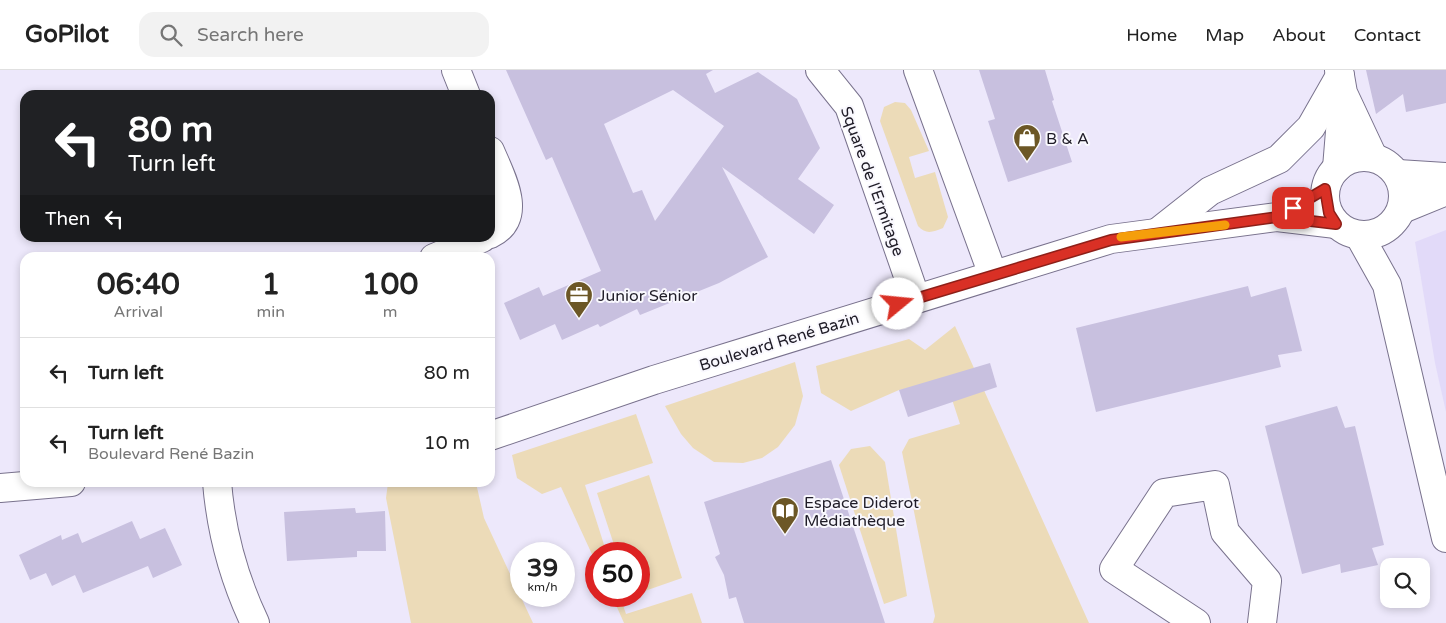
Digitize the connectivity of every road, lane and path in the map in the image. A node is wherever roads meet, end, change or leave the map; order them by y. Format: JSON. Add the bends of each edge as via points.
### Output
{"nodes":[{"id":1,"x":456,"y":70,"type":"edge"},
{"id":2,"x":820,"y":70,"type":"edge"},
{"id":3,"x":918,"y":70,"type":"edge"},
{"id":4,"x":1341,"y":80,"type":"edge"},
{"id":5,"x":464,"y":90,"type":"edge"},
{"id":6,"x":1373,"y":157,"type":"junction"},
{"id":7,"x":495,"y":163,"type":"edge"},
{"id":8,"x":1398,"y":174,"type":"junction"},
{"id":9,"x":1446,"y":177,"type":"edge"},
{"id":10,"x":1331,"y":178,"type":"junction"},
{"id":11,"x":1446,"y":191,"type":"edge"},
{"id":12,"x":1398,"y":216,"type":"junction"},
{"id":13,"x":1277,"y":217,"type":"junction"},
{"id":14,"x":495,"y":229,"type":"edge"},
{"id":15,"x":1347,"y":230,"type":"junction"},
{"id":16,"x":1158,"y":232,"type":"junction"},
{"id":17,"x":472,"y":242,"type":"edge"},
{"id":18,"x":448,"y":252,"type":"edge"},
{"id":19,"x":993,"y":275,"type":"junction"},
{"id":20,"x":1387,"y":285,"type":"junction"},
{"id":21,"x":916,"y":299,"type":"junction"},
{"id":22,"x":495,"y":434,"type":"edge"},
{"id":23,"x":20,"y":486,"type":"edge"},
{"id":24,"x":217,"y":487,"type":"edge"},
{"id":25,"x":0,"y":488,"type":"edge"},
{"id":26,"x":1446,"y":538,"type":"edge"},
{"id":27,"x":255,"y":623,"type":"edge"},
{"id":28,"x":1196,"y":623,"type":"edge"},
{"id":29,"x":1262,"y":623,"type":"edge"}],
"edges":[{"from":1,"to":5,"type":"main road"},
{"from":2,"to":21,"type":"main road","name":"Square de l'Ermitage","via":[[849,106]]},
{"from":3,"to":19,"type":"main road"},
{"from":4,"to":6,"type":"main road"},
{"from":4,"to":10,"type":"main road"},
{"from":4,"to":16,"type":"main road","via":[[1311,127],[1279,159],[1210,191]]},
{"from":6,"to":8,"type":"main road"},
{"from":6,"to":10,"type":"main road","via":[[1354,158]]},
{"from":7,"to":14,"type":"main road","via":[[507,191],[509,208]]},
{"from":8,"to":9,"type":"main road"},
{"from":8,"to":12,"type":"main road","via":[[1404,197]]},
{"from":10,"to":13,"type":"main road","name":"Boulevard René Bazin"},
{"from":10,"to":15,"type":"main road","via":[[1329,213]]},
{"from":11,"to":12,"type":"main road"},
{"from":12,"to":15,"type":"main road","via":[[1377,233]]},
{"from":12,"to":20,"type":"main road"},
{"from":13,"to":15,"type":"main road","name":"Boulevard René Bazin"},
{"from":13,"to":16,"type":"main road","name":"Boulevard René Bazin"},
{"from":15,"to":20,"type":"main road"},
{"from":16,"to":19,"type":"main road","name":"Boulevard René Bazin","via":[[1111,240]]},
{"from":17,"to":18,"type":"main road"},
{"from":19,"to":21,"type":"main road","name":"Boulevard René Bazin"},
{"from":20,"to":26,"type":"main road"},
{"from":21,"to":22,"type":"main road","name":"Boulevard René Bazin","via":[[654,380]]},
{"from":23,"to":25,"type":"main road"},
{"from":24,"to":27,"type":"main road","via":[[218,508],[239,589]]},
{"from":28,"to":29,"type":"main road","via":[[1114,569],[1164,493],[1215,485],[1224,532],[1267,581]]}]}
